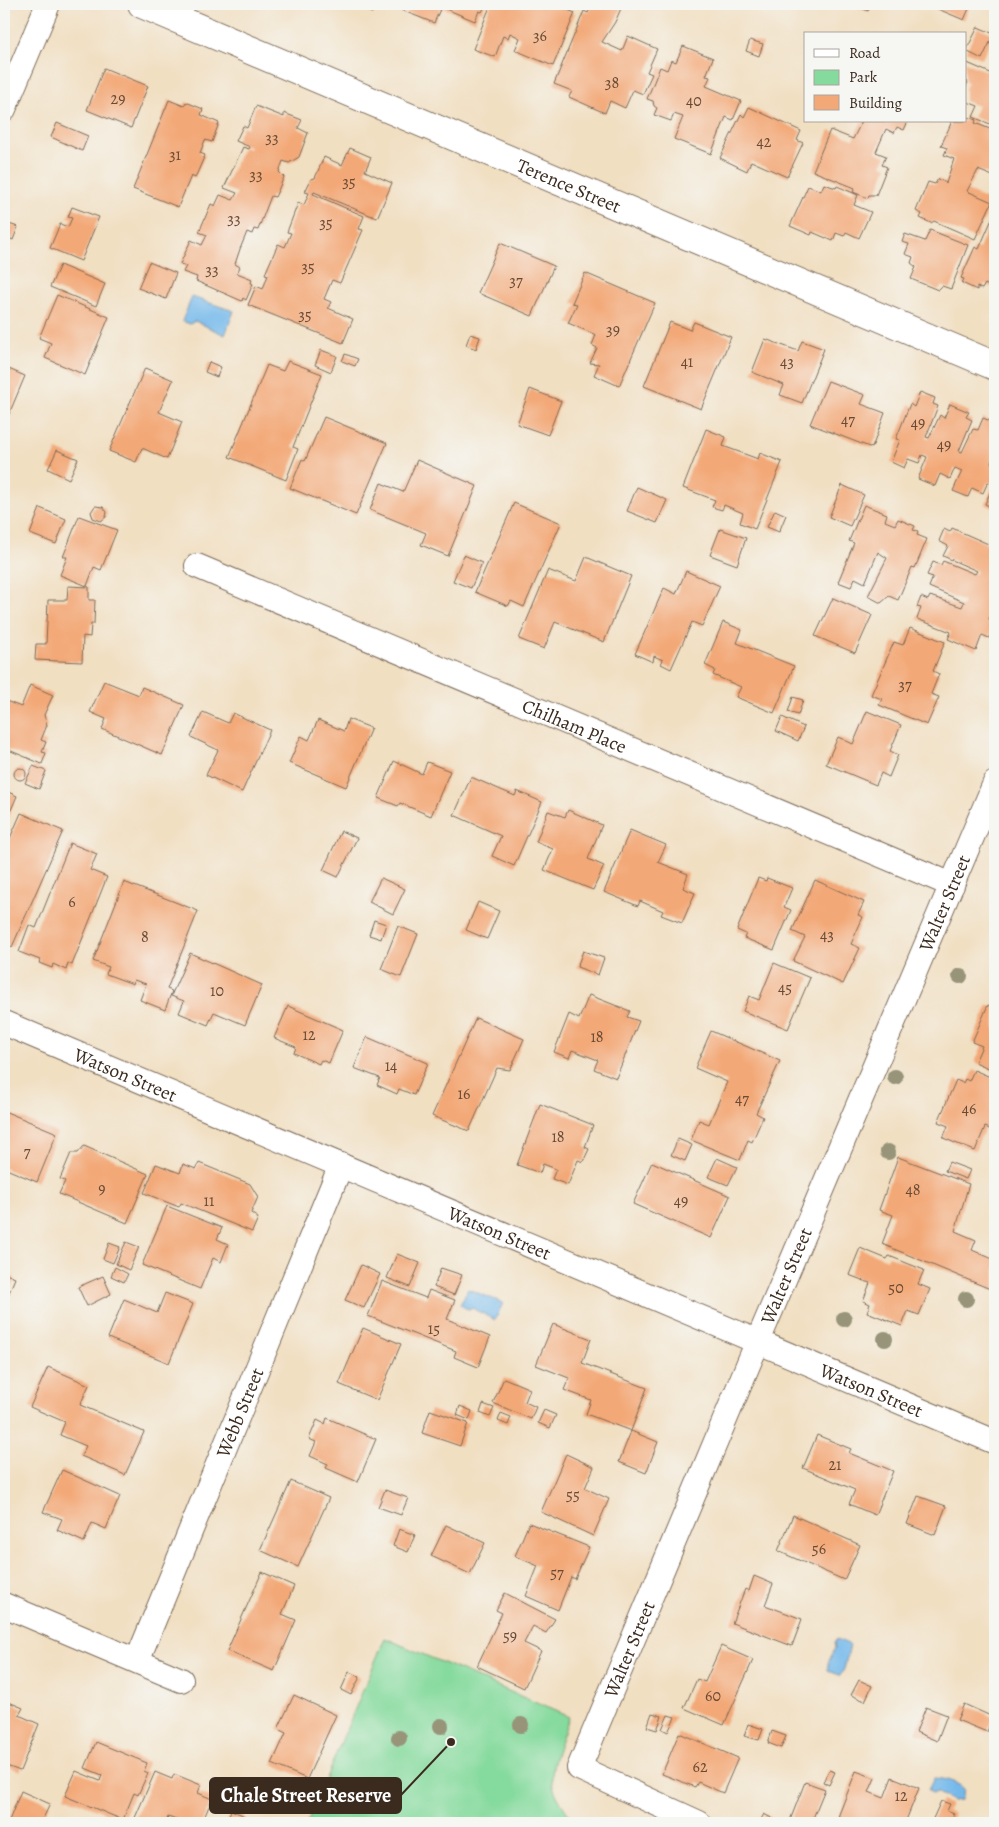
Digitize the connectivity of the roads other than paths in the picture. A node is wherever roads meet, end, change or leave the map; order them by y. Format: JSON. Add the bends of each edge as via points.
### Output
{"nodes":[{"id":1,"x":48,"y":4,"type":"edge"},
{"id":2,"x":142,"y":4,"type":"edge"},
{"id":3,"x":4,"y":109,"type":"edge"},
{"id":4,"x":995,"y":366,"type":"edge"},
{"id":5,"x":197,"y":566,"type":"dead end"},
{"id":6,"x":995,"y":783,"type":"edge"},
{"id":7,"x":952,"y":885,"type":"junction"},
{"id":8,"x":4,"y":1023,"type":"edge"},
{"id":9,"x":341,"y":1165,"type":"junction"},
{"id":10,"x":758,"y":1340,"type":"junction"},
{"id":11,"x":995,"y":1442,"type":"edge"},
{"id":12,"x":4,"y":1605,"type":"edge"},
{"id":13,"x":137,"y":1661,"type":"junction"},
{"id":14,"x":181,"y":1680,"type":"dead end"},
{"id":15,"x":699,"y":1823,"type":"edge"}],
"edges":[{"from":1,"to":3,"type":"street"},
{"from":2,"to":4,"type":"street","name":"Terence Street"},
{"from":5,"to":7,"type":"street","name":"Chilham Place"},
{"from":6,"to":7,"type":"street","name":"Walter Street"},
{"from":7,"to":10,"type":"street","name":"Walter Street"},
{"from":8,"to":9,"type":"street","name":"Watson Street"},
{"from":9,"to":10,"type":"street","name":"Watson Street"},
{"from":9,"to":13,"type":"street","name":"Webb Street"},
{"from":10,"to":11,"type":"street","name":"Watson Street"},
{"from":10,"to":15,"type":"street","name":"Walter Street","via":[[579,1768]]},
{"from":12,"to":13,"type":"street"},
{"from":13,"to":14,"type":"street"}]}
